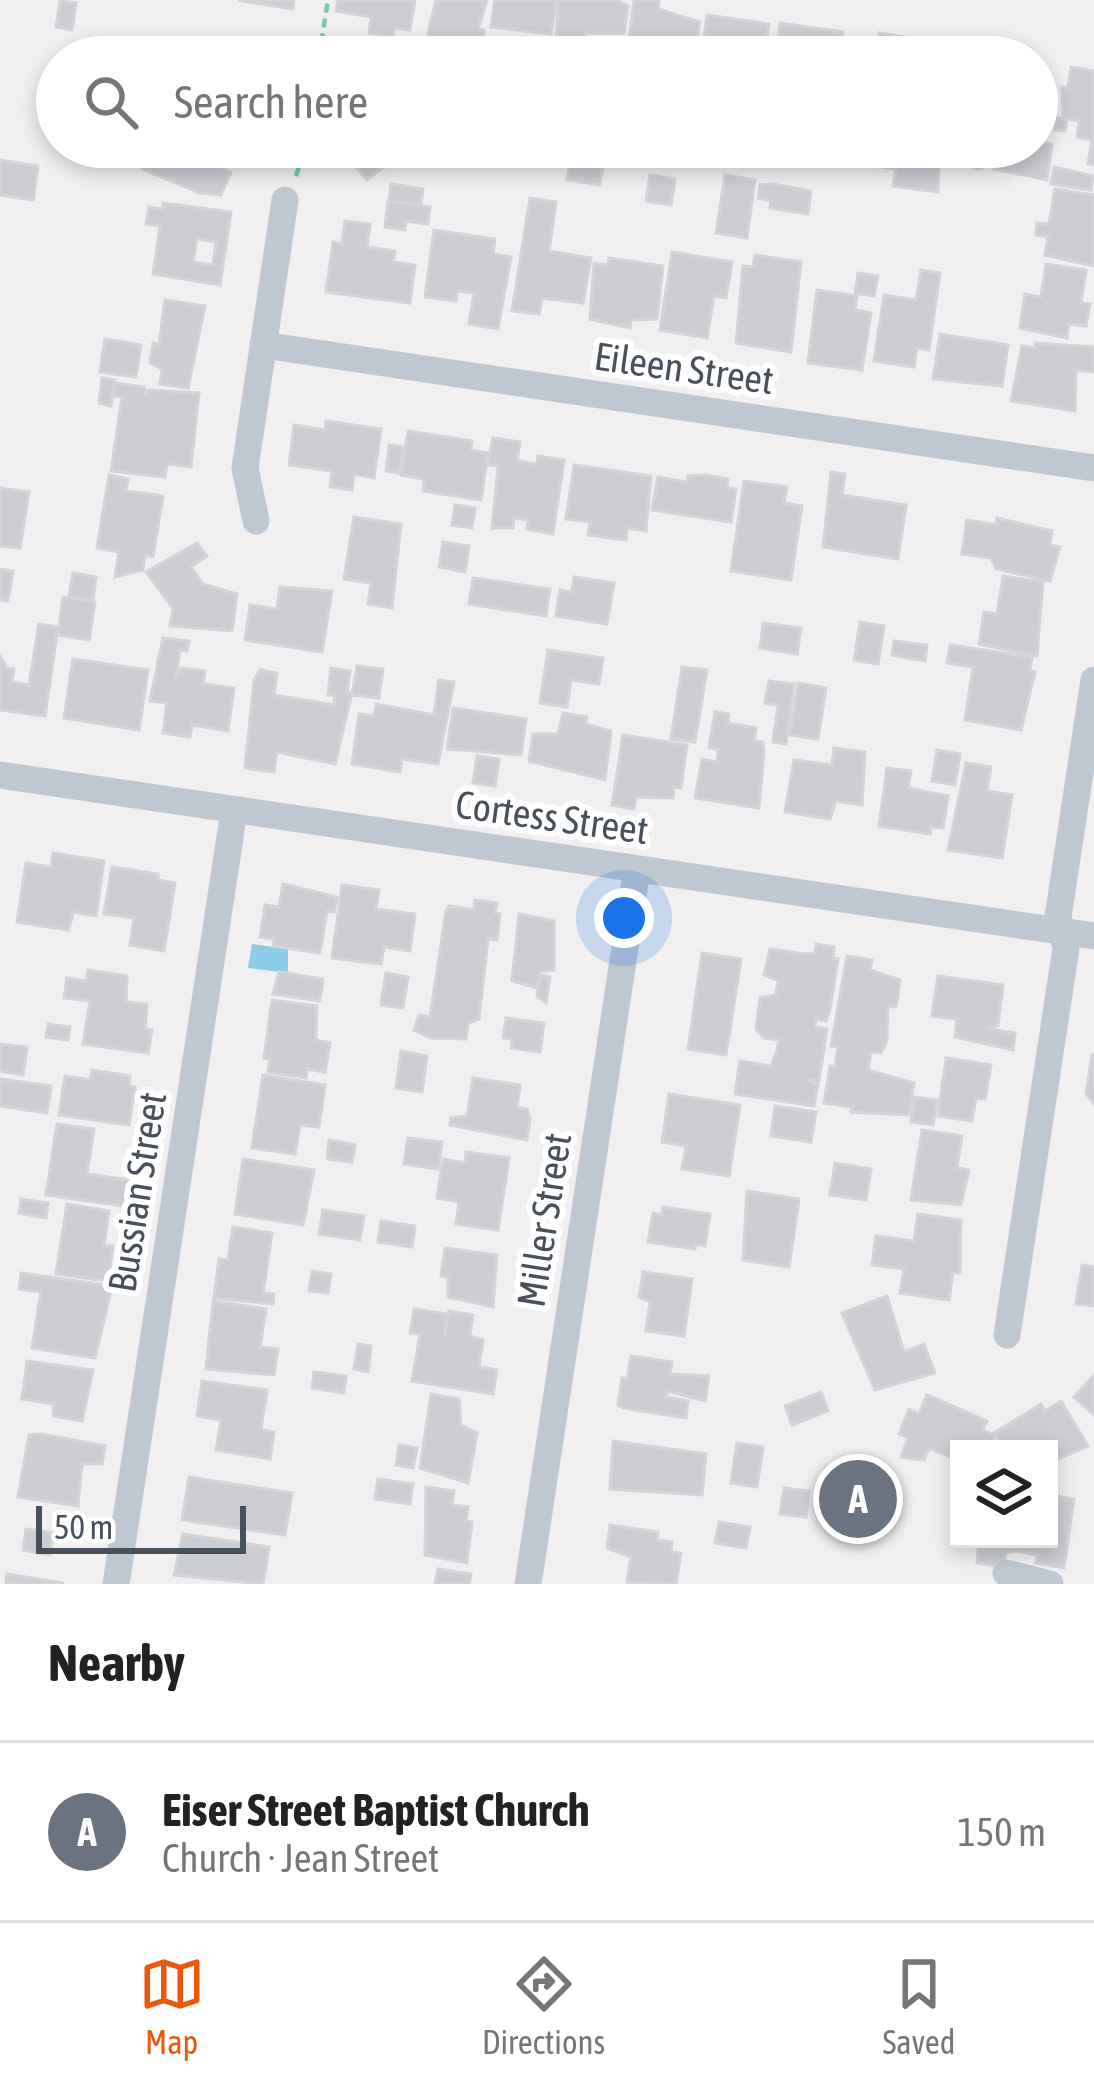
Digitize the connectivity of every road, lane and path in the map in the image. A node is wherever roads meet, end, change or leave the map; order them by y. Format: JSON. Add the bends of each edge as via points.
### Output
{"nodes":[{"id":1,"x":328,"y":0,"type":"edge"},
{"id":2,"x":322,"y":36,"type":"edge"},
{"id":3,"x":285,"y":200,"type":"dead end"},
{"id":4,"x":263,"y":345,"type":"junction"},
{"id":5,"x":1094,"y":468,"type":"edge"},
{"id":6,"x":256,"y":521,"type":"dead end"},
{"id":7,"x":1094,"y":680,"type":"edge"},
{"id":8,"x":0,"y":775,"type":"edge"},
{"id":9,"x":234,"y":812,"type":"junction"},
{"id":10,"x":637,"y":868,"type":"junction"},
{"id":11,"x":1061,"y":932,"type":"junction"},
{"id":12,"x":1094,"y":936,"type":"edge"},
{"id":13,"x":1007,"y":1335,"type":"dead end"},
{"id":14,"x":1006,"y":1573,"type":"dead end"},
{"id":15,"x":116,"y":1584,"type":"edge"},
{"id":16,"x":529,"y":1584,"type":"edge"},
{"id":17,"x":1051,"y":1584,"type":"edge"}],
"edges":[{"from":1,"to":2,"type":"path"},
{"from":3,"to":4,"type":"street"},
{"from":4,"to":5,"type":"street","name":"Eileen Street"},
{"from":4,"to":6,"type":"street","via":[[245,468]]},
{"from":7,"to":11,"type":"street"},
{"from":8,"to":9,"type":"street","name":"Cortess Street"},
{"from":9,"to":10,"type":"street","name":"Cortess Street"},
{"from":9,"to":15,"type":"street","name":"Bussian Street"},
{"from":10,"to":11,"type":"street","name":"Cortess Street"},
{"from":10,"to":16,"type":"street","name":"Miller Street"},
{"from":11,"to":12,"type":"street","name":"Cortess Street"},
{"from":11,"to":13,"type":"street","via":[[1066,948]]},
{"from":14,"to":17,"type":"street"}]}
